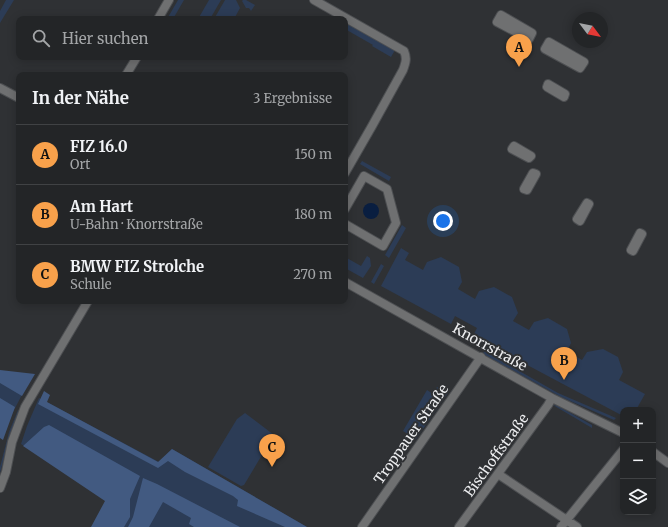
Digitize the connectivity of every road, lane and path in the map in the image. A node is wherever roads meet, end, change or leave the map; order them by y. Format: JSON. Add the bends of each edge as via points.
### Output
{"nodes":[{"id":1,"x":170,"y":0,"type":"edge"},
{"id":2,"x":314,"y":0,"type":"edge"},
{"id":3,"x":160,"y":16,"type":"edge"},
{"id":4,"x":342,"y":16,"type":"edge"},
{"id":5,"x":348,"y":19,"type":"edge"},
{"id":6,"x":135,"y":60,"type":"edge"},
{"id":7,"x":128,"y":72,"type":"edge"},
{"id":8,"x":0,"y":88,"type":"edge"},
{"id":9,"x":16,"y":96,"type":"edge"},
{"id":10,"x":348,"y":167,"type":"edge"},
{"id":11,"x":348,"y":204,"type":"edge"},
{"id":12,"x":348,"y":226,"type":"edge"},
{"id":13,"x":348,"y":284,"type":"edge"},
{"id":14,"x":86,"y":304,"type":"edge"},
{"id":15,"x":481,"y":357,"type":"junction"},
{"id":16,"x":552,"y":398,"type":"junction"},
{"id":17,"x":620,"y":432,"type":"edge"},
{"id":18,"x":620,"y":454,"type":"edge"},
{"id":19,"x":656,"y":454,"type":"edge"},
{"id":20,"x":668,"y":463,"type":"edge"},
{"id":21,"x":498,"y":474,"type":"junction"},
{"id":22,"x":0,"y":488,"type":"edge"},
{"id":23,"x":568,"y":520,"type":"junction"},
{"id":24,"x":362,"y":527,"type":"edge"},
{"id":25,"x":459,"y":527,"type":"edge"},
{"id":26,"x":561,"y":527,"type":"edge"},
{"id":27,"x":577,"y":527,"type":"edge"}],
"edges":[{"from":1,"to":3,"type":"street"},
{"from":2,"to":4,"type":"street"},
{"from":5,"to":10,"type":"street","via":[[404,51],[406,56],[403,70]]},
{"from":6,"to":7,"type":"street"},
{"from":8,"to":9,"type":"street"},
{"from":11,"to":12,"type":"street","via":[[364,176],[387,189],[396,223],[383,246]]},
{"from":13,"to":15,"type":"street","name":"Knorrstraße"},
{"from":14,"to":22,"type":"street","via":[[22,414]]},
{"from":15,"to":16,"type":"street","name":"Knorrstraße"},
{"from":15,"to":24,"type":"street","name":"Troppauer Straße"},
{"from":16,"to":17,"type":"street","name":"Knorrstraße"},
{"from":16,"to":21,"type":"street","name":"Bischoffstraße"},
{"from":18,"to":23,"type":"street"},
{"from":19,"to":20,"type":"street"},
{"from":21,"to":23,"type":"street"},
{"from":21,"to":25,"type":"street","name":"Bischoffstraße"},
{"from":23,"to":26,"type":"street"},
{"from":23,"to":27,"type":"street"}]}
